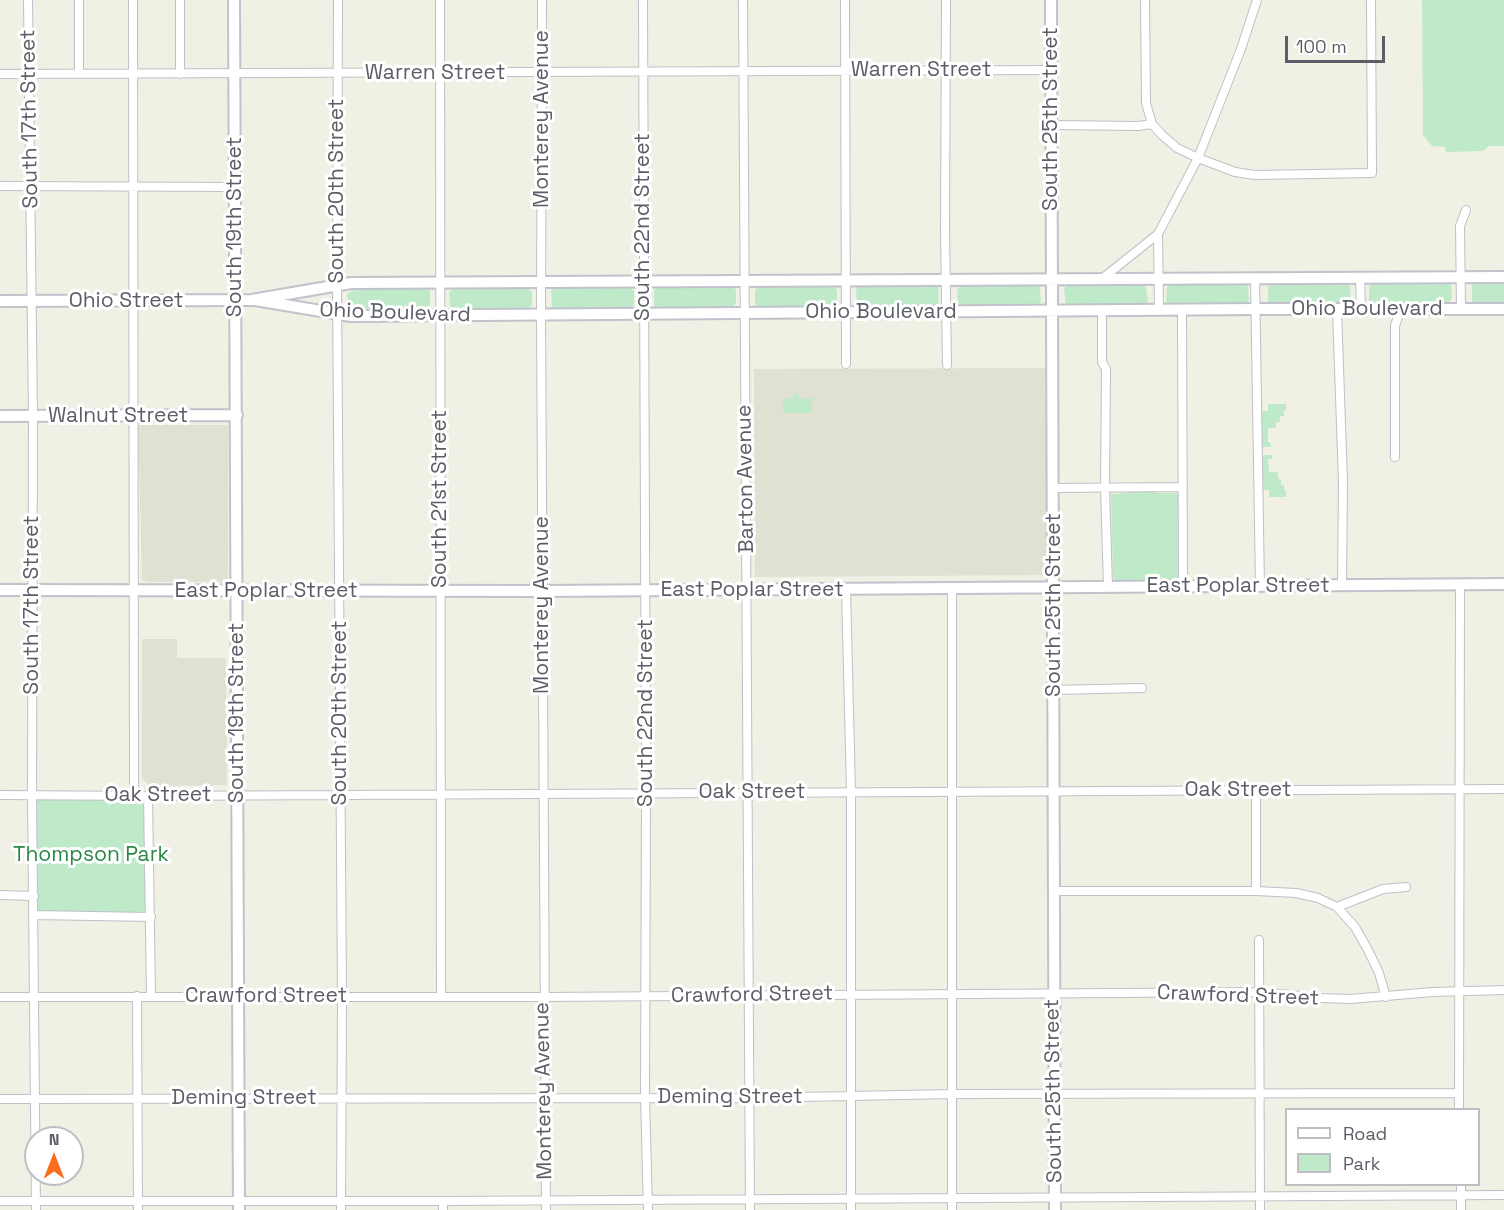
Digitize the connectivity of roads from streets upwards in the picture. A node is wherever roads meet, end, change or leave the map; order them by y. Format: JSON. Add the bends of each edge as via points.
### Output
{"nodes":[{"id":1,"x":28,"y":0,"type":"edge"},
{"id":2,"x":79,"y":0,"type":"edge"},
{"id":3,"x":133,"y":0,"type":"edge"},
{"id":4,"x":180,"y":0,"type":"edge"},
{"id":5,"x":234,"y":0,"type":"edge"},
{"id":6,"x":338,"y":0,"type":"edge"},
{"id":7,"x":440,"y":0,"type":"edge"},
{"id":8,"x":542,"y":0,"type":"edge"},
{"id":9,"x":643,"y":0,"type":"edge"},
{"id":10,"x":743,"y":0,"type":"edge"},
{"id":11,"x":845,"y":0,"type":"edge"},
{"id":12,"x":946,"y":0,"type":"edge"},
{"id":13,"x":1051,"y":0,"type":"edge"},
{"id":14,"x":1145,"y":0,"type":"edge"},
{"id":15,"x":1257,"y":0,"type":"edge"},
{"id":16,"x":1371,"y":0,"type":"edge"},
{"id":17,"x":846,"y":70,"type":"junction"},
{"id":18,"x":946,"y":70,"type":"junction"},
{"id":19,"x":1051,"y":70,"type":"junction"},
{"id":20,"x":744,"y":71,"type":"junction"},
{"id":21,"x":439,"y":73,"type":"junction"},
{"id":22,"x":542,"y":73,"type":"junction"},
{"id":23,"x":643,"y":73,"type":"junction"},
{"id":24,"x":0,"y":74,"type":"edge"},
{"id":25,"x":28,"y":74,"type":"junction"},
{"id":26,"x":79,"y":74,"type":"junction"},
{"id":27,"x":133,"y":74,"type":"junction"},
{"id":28,"x":180,"y":74,"type":"junction"},
{"id":29,"x":235,"y":74,"type":"junction"},
{"id":30,"x":338,"y":74,"type":"junction"},
{"id":31,"x":1152,"y":123,"type":"junction"},
{"id":32,"x":1051,"y":125,"type":"junction"},
{"id":33,"x":1198,"y":158,"type":"junction"},
{"id":34,"x":0,"y":186,"type":"edge"},
{"id":35,"x":30,"y":187,"type":"junction"},
{"id":36,"x":134,"y":187,"type":"junction"},
{"id":37,"x":235,"y":187,"type":"junction"},
{"id":38,"x":1466,"y":210,"type":"dead end"},
{"id":39,"x":1158,"y":234,"type":"junction"},
{"id":40,"x":1360,"y":277,"type":"junction"},
{"id":41,"x":1461,"y":277,"type":"junction"},
{"id":42,"x":1504,"y":277,"type":"edge"},
{"id":43,"x":1103,"y":278,"type":"junction"},
{"id":44,"x":1158,"y":278,"type":"junction"},
{"id":45,"x":1255,"y":278,"type":"junction"},
{"id":46,"x":947,"y":279,"type":"junction"},
{"id":47,"x":1052,"y":279,"type":"junction"},
{"id":48,"x":744,"y":280,"type":"junction"},
{"id":49,"x":845,"y":280,"type":"junction"},
{"id":50,"x":439,"y":282,"type":"junction"},
{"id":51,"x":541,"y":282,"type":"junction"},
{"id":52,"x":643,"y":282,"type":"junction"},
{"id":53,"x":336,"y":285,"type":"junction"},
{"id":54,"x":235,"y":300,"type":"junction"},
{"id":55,"x":252,"y":300,"type":"junction"},
{"id":56,"x":0,"y":301,"type":"edge"},
{"id":57,"x":31,"y":301,"type":"junction"},
{"id":58,"x":134,"y":301,"type":"junction"},
{"id":59,"x":1256,"y":309,"type":"junction"},
{"id":60,"x":1461,"y":309,"type":"junction"},
{"id":61,"x":1504,"y":309,"type":"edge"},
{"id":62,"x":1159,"y":310,"type":"junction"},
{"id":63,"x":1182,"y":310,"type":"junction"},
{"id":64,"x":1337,"y":310,"type":"junction"},
{"id":65,"x":1361,"y":310,"type":"junction"},
{"id":66,"x":1400,"y":310,"type":"junction"},
{"id":67,"x":1052,"y":311,"type":"junction"},
{"id":68,"x":1102,"y":311,"type":"junction"},
{"id":69,"x":947,"y":312,"type":"junction"},
{"id":70,"x":744,"y":313,"type":"junction"},
{"id":71,"x":846,"y":313,"type":"junction"},
{"id":72,"x":643,"y":314,"type":"junction"},
{"id":73,"x":337,"y":315,"type":"junction"},
{"id":74,"x":439,"y":315,"type":"junction"},
{"id":75,"x":541,"y":315,"type":"junction"},
{"id":76,"x":846,"y":364,"type":"dead end"},
{"id":77,"x":947,"y":365,"type":"dead end"},
{"id":78,"x":237,"y":415,"type":"junction"},
{"id":79,"x":0,"y":416,"type":"edge"},
{"id":80,"x":33,"y":416,"type":"junction"},
{"id":81,"x":134,"y":416,"type":"junction"},
{"id":82,"x":1395,"y":458,"type":"dead end"},
{"id":83,"x":1183,"y":487,"type":"junction"},
{"id":84,"x":1053,"y":488,"type":"junction"},
{"id":85,"x":1105,"y":488,"type":"junction"},
{"id":86,"x":1460,"y":584,"type":"junction"},
{"id":87,"x":1504,"y":584,"type":"edge"},
{"id":88,"x":1342,"y":585,"type":"junction"},
{"id":89,"x":1183,"y":586,"type":"junction"},
{"id":90,"x":1260,"y":586,"type":"junction"},
{"id":91,"x":1108,"y":587,"type":"junction"},
{"id":92,"x":952,"y":588,"type":"junction"},
{"id":93,"x":1054,"y":588,"type":"junction"},
{"id":94,"x":846,"y":589,"type":"junction"},
{"id":95,"x":0,"y":590,"type":"edge"},
{"id":96,"x":33,"y":590,"type":"junction"},
{"id":97,"x":441,"y":590,"type":"junction"},
{"id":98,"x":645,"y":590,"type":"junction"},
{"id":99,"x":747,"y":590,"type":"junction"},
{"id":100,"x":134,"y":591,"type":"junction"},
{"id":101,"x":236,"y":591,"type":"junction"},
{"id":102,"x":338,"y":591,"type":"junction"},
{"id":103,"x":543,"y":591,"type":"junction"},
{"id":104,"x":1142,"y":688,"type":"dead end"},
{"id":105,"x":1053,"y":690,"type":"junction"},
{"id":106,"x":1504,"y":789,"type":"edge"},
{"id":107,"x":1256,"y":790,"type":"junction"},
{"id":108,"x":1460,"y":790,"type":"junction"},
{"id":109,"x":1055,"y":791,"type":"junction"},
{"id":110,"x":850,"y":792,"type":"junction"},
{"id":111,"x":953,"y":792,"type":"junction"},
{"id":112,"x":646,"y":793,"type":"junction"},
{"id":113,"x":749,"y":793,"type":"junction"},
{"id":114,"x":340,"y":794,"type":"junction"},
{"id":115,"x":441,"y":794,"type":"junction"},
{"id":116,"x":543,"y":794,"type":"junction"},
{"id":117,"x":0,"y":795,"type":"edge"},
{"id":118,"x":32,"y":795,"type":"junction"},
{"id":119,"x":237,"y":795,"type":"junction"},
{"id":120,"x":134,"y":796,"type":"junction"},
{"id":121,"x":148,"y":796,"type":"junction"},
{"id":122,"x":1406,"y":887,"type":"dead end"},
{"id":123,"x":1054,"y":891,"type":"junction"},
{"id":124,"x":1256,"y":891,"type":"junction"},
{"id":125,"x":0,"y":896,"type":"edge"},
{"id":126,"x":34,"y":896,"type":"junction"},
{"id":127,"x":1336,"y":908,"type":"junction"},
{"id":128,"x":34,"y":915,"type":"junction"},
{"id":129,"x":151,"y":917,"type":"junction"},
{"id":130,"x":1259,"y":940,"type":"dead end"},
{"id":131,"x":1504,"y":990,"type":"edge"},
{"id":132,"x":1460,"y":991,"type":"junction"},
{"id":133,"x":1260,"y":992,"type":"junction"},
{"id":134,"x":852,"y":994,"type":"junction"},
{"id":135,"x":952,"y":994,"type":"junction"},
{"id":136,"x":1053,"y":994,"type":"junction"},
{"id":137,"x":34,"y":996,"type":"junction"},
{"id":138,"x":137,"y":996,"type":"junction"},
{"id":139,"x":237,"y":996,"type":"junction"},
{"id":140,"x":342,"y":996,"type":"junction"},
{"id":141,"x":646,"y":996,"type":"junction"},
{"id":142,"x":748,"y":996,"type":"junction"},
{"id":143,"x":0,"y":997,"type":"edge"},
{"id":144,"x":151,"y":997,"type":"junction"},
{"id":145,"x":441,"y":997,"type":"junction"},
{"id":146,"x":544,"y":997,"type":"junction"},
{"id":147,"x":1386,"y":997,"type":"junction"},
{"id":148,"x":1459,"y":1093,"type":"junction"},
{"id":149,"x":952,"y":1094,"type":"junction"},
{"id":150,"x":1260,"y":1094,"type":"junction"},
{"id":151,"x":1054,"y":1095,"type":"junction"},
{"id":152,"x":851,"y":1096,"type":"junction"},
{"id":153,"x":645,"y":1097,"type":"junction"},
{"id":154,"x":137,"y":1098,"type":"junction"},
{"id":155,"x":341,"y":1098,"type":"junction"},
{"id":156,"x":544,"y":1098,"type":"junction"},
{"id":157,"x":748,"y":1098,"type":"junction"},
{"id":158,"x":0,"y":1099,"type":"edge"},
{"id":159,"x":35,"y":1099,"type":"junction"},
{"id":160,"x":238,"y":1099,"type":"junction"},
{"id":161,"x":1460,"y":1108,"type":"edge"},
{"id":162,"x":1461,"y":1186,"type":"edge"},
{"id":163,"x":1461,"y":1195,"type":"junction"},
{"id":164,"x":1504,"y":1195,"type":"edge"},
{"id":165,"x":1260,"y":1196,"type":"junction"},
{"id":166,"x":952,"y":1197,"type":"junction"},
{"id":167,"x":1055,"y":1197,"type":"junction"},
{"id":168,"x":648,"y":1198,"type":"junction"},
{"id":169,"x":750,"y":1198,"type":"junction"},
{"id":170,"x":851,"y":1198,"type":"junction"},
{"id":171,"x":341,"y":1200,"type":"junction"},
{"id":172,"x":546,"y":1200,"type":"junction"},
{"id":173,"x":0,"y":1201,"type":"edge"},
{"id":174,"x":443,"y":1201,"type":"junction"},
{"id":175,"x":239,"y":1205,"type":"edge"},
{"id":176,"x":36,"y":1206,"type":"edge"},
{"id":177,"x":138,"y":1206,"type":"edge"},
{"id":178,"x":341,"y":1210,"type":"edge"},
{"id":179,"x":443,"y":1210,"type":"edge"},
{"id":180,"x":546,"y":1210,"type":"edge"},
{"id":181,"x":648,"y":1210,"type":"edge"},
{"id":182,"x":750,"y":1210,"type":"edge"},
{"id":183,"x":851,"y":1210,"type":"edge"},
{"id":184,"x":952,"y":1210,"type":"edge"},
{"id":185,"x":1055,"y":1210,"type":"edge"},
{"id":186,"x":1260,"y":1210,"type":"edge"},
{"id":187,"x":1461,"y":1210,"type":"edge"}],
"edges":[{"from":1,"to":25,"type":"street","name":"South 17th Street"},
{"from":2,"to":26,"type":"street"},
{"from":3,"to":27,"type":"street"},
{"from":4,"to":28,"type":"street"},
{"from":5,"to":29,"type":"street","name":"South 19th Street"},
{"from":6,"to":30,"type":"street","name":"South 20th Street"},
{"from":7,"to":21,"type":"street","name":"South 21st Street"},
{"from":8,"to":22,"type":"street","name":"Monterey Avenue"},
{"from":9,"to":23,"type":"street","name":"South 22nd Street"},
{"from":10,"to":20,"type":"street","name":"Barton Avenue"},
{"from":11,"to":17,"type":"street"},
{"from":12,"to":18,"type":"street"},
{"from":13,"to":19,"type":"street","name":"South 25th Street"},
{"from":14,"to":31,"type":"street","via":[[1146,103]]},
{"from":15,"to":33,"type":"street"},
{"from":16,"to":33,"type":"street","via":[[1372,173],[1255,174],[1235,172]]},
{"from":17,"to":18,"type":"street","name":"Warren Street"},
{"from":17,"to":20,"type":"street","name":"Warren Street"},
{"from":17,"to":49,"type":"street"},
{"from":18,"to":19,"type":"street","name":"Warren Street"},
{"from":18,"to":46,"type":"street"},
{"from":19,"to":32,"type":"street","name":"South 25th Street"},
{"from":20,"to":23,"type":"street","name":"Warren Street"},
{"from":20,"to":48,"type":"street","name":"Barton Avenue"},
{"from":21,"to":22,"type":"street","name":"Warren Street"},
{"from":21,"to":30,"type":"street","name":"Warren Street"},
{"from":21,"to":50,"type":"street","name":"South 21st Street"},
{"from":22,"to":23,"type":"street","name":"Warren Street"},
{"from":22,"to":51,"type":"street","name":"Monterey Avenue"},
{"from":23,"to":52,"type":"street","name":"South 22nd Street"},
{"from":24,"to":25,"type":"street","name":"Warren Street"},
{"from":25,"to":26,"type":"street","name":"Warren Street"},
{"from":25,"to":35,"type":"street","name":"South 17th Street"},
{"from":26,"to":27,"type":"street","name":"Warren Street"},
{"from":27,"to":28,"type":"street","name":"Warren Street"},
{"from":27,"to":36,"type":"street"},
{"from":28,"to":29,"type":"street","name":"Warren Street"},
{"from":29,"to":30,"type":"street","name":"Warren Street"},
{"from":29,"to":37,"type":"street","name":"South 19th Street"},
{"from":30,"to":53,"type":"street","name":"South 20th Street"},
{"from":31,"to":32,"type":"street"},
{"from":31,"to":33,"type":"street","via":[[1178,148]]},
{"from":32,"to":47,"type":"street","name":"South 25th Street"},
{"from":33,"to":39,"type":"street"},
{"from":34,"to":35,"type":"street"},
{"from":35,"to":36,"type":"street"},
{"from":35,"to":57,"type":"street","name":"South 17th Street"},
{"from":36,"to":37,"type":"street"},
{"from":36,"to":58,"type":"street"},
{"from":37,"to":54,"type":"street","name":"South 19th Street"},
{"from":38,"to":41,"type":"street","via":[[1460,226]]},
{"from":39,"to":43,"type":"street"},
{"from":39,"to":44,"type":"street"},
{"from":40,"to":41,"type":"street","name":"Ohio Boulevard"},
{"from":40,"to":45,"type":"street","name":"Ohio Boulevard"},
{"from":40,"to":65,"type":"street"},
{"from":41,"to":42,"type":"street","name":"Ohio Boulevard"},
{"from":41,"to":60,"type":"street"},
{"from":43,"to":44,"type":"street","name":"Ohio Boulevard"},
{"from":43,"to":47,"type":"street","name":"Ohio Boulevard"},
{"from":44,"to":45,"type":"street","name":"Ohio Boulevard"},
{"from":44,"to":62,"type":"street"},
{"from":45,"to":59,"type":"street"},
{"from":46,"to":47,"type":"street","name":"Ohio Boulevard"},
{"from":46,"to":49,"type":"street","name":"Ohio Boulevard"},
{"from":46,"to":69,"type":"street"},
{"from":47,"to":67,"type":"street","name":"South 25th Street"},
{"from":48,"to":49,"type":"street","name":"Ohio Boulevard"},
{"from":48,"to":52,"type":"street","name":"Ohio Boulevard"},
{"from":48,"to":70,"type":"street","name":"Barton Avenue"},
{"from":49,"to":71,"type":"street"},
{"from":50,"to":51,"type":"street","name":"Ohio Boulevard"},
{"from":50,"to":53,"type":"street","name":"Ohio Boulevard"},
{"from":50,"to":74,"type":"street","name":"South 21st Street"},
{"from":51,"to":52,"type":"street","name":"Ohio Boulevard"},
{"from":51,"to":75,"type":"street","name":"Monterey Avenue"},
{"from":52,"to":72,"type":"street","name":"South 22nd Street"},
{"from":53,"to":55,"type":"street","name":"Ohio Boulevard"},
{"from":53,"to":73,"type":"street","name":"South 20th Street"},
{"from":54,"to":55,"type":"street","name":"Ohio Street"},
{"from":54,"to":58,"type":"street","name":"Ohio Street"},
{"from":54,"to":78,"type":"street","name":"South 19th Street"},
{"from":55,"to":73,"type":"street","name":"Ohio Boulevard"},
{"from":56,"to":57,"type":"street","name":"Ohio Street"},
{"from":57,"to":58,"type":"street","name":"Ohio Street"},
{"from":57,"to":80,"type":"street","name":"South 17th Street"},
{"from":58,"to":81,"type":"street"},
{"from":59,"to":63,"type":"street","name":"Ohio Boulevard"},
{"from":59,"to":64,"type":"street","name":"Ohio Boulevard"},
{"from":59,"to":90,"type":"street"},
{"from":60,"to":61,"type":"street","name":"Ohio Boulevard"},
{"from":60,"to":66,"type":"street","name":"Ohio Boulevard"},
{"from":62,"to":63,"type":"street","name":"Ohio Boulevard"},
{"from":62,"to":68,"type":"street","name":"Ohio Boulevard"},
{"from":63,"to":83,"type":"street"},
{"from":64,"to":65,"type":"street","name":"Ohio Boulevard"},
{"from":64,"to":88,"type":"street"},
{"from":65,"to":66,"type":"street","name":"Ohio Boulevard"},
{"from":66,"to":82,"type":"street","via":[[1395,326]]},
{"from":67,"to":68,"type":"street","name":"Ohio Boulevard"},
{"from":67,"to":69,"type":"street","name":"Ohio Boulevard"},
{"from":67,"to":84,"type":"street","name":"South 25th Street"},
{"from":68,"to":85,"type":"street","via":[[1102,362],[1106,369]]},
{"from":69,"to":71,"type":"street","name":"Ohio Boulevard"},
{"from":69,"to":77,"type":"street"},
{"from":70,"to":71,"type":"street","name":"Ohio Boulevard"},
{"from":70,"to":72,"type":"street","name":"Ohio Boulevard"},
{"from":70,"to":99,"type":"street","name":"Barton Avenue"},
{"from":71,"to":76,"type":"street"},
{"from":72,"to":75,"type":"street","name":"Ohio Boulevard"},
{"from":72,"to":98,"type":"street","name":"South 22nd Street"},
{"from":73,"to":74,"type":"street","name":"Ohio Boulevard"},
{"from":73,"to":102,"type":"street","name":"South 20th Street"},
{"from":74,"to":75,"type":"street","name":"Ohio Boulevard"},
{"from":74,"to":97,"type":"street","name":"South 21st Street"},
{"from":75,"to":103,"type":"street","name":"Monterey Avenue"},
{"from":78,"to":81,"type":"street","name":"Walnut Street"},
{"from":78,"to":101,"type":"street","name":"South 19th Street"},
{"from":79,"to":80,"type":"street","name":"Walnut Street"},
{"from":80,"to":81,"type":"street","name":"Walnut Street"},
{"from":80,"to":96,"type":"street","name":"South 17th Street"},
{"from":81,"to":100,"type":"street"},
{"from":83,"to":85,"type":"street"},
{"from":83,"to":89,"type":"street"},
{"from":84,"to":85,"type":"street"},
{"from":84,"to":93,"type":"street","name":"South 25th Street"},
{"from":85,"to":91,"type":"street"},
{"from":86,"to":87,"type":"street","name":"East Poplar Street"},
{"from":86,"to":88,"type":"street","name":"East Poplar Street"},
{"from":86,"to":108,"type":"street"},
{"from":88,"to":90,"type":"street","name":"East Poplar Street"},
{"from":89,"to":90,"type":"street","name":"East Poplar Street"},
{"from":89,"to":91,"type":"street","name":"East Poplar Street"},
{"from":91,"to":93,"type":"street","name":"East Poplar Street"},
{"from":92,"to":93,"type":"street","name":"East Poplar Street"},
{"from":92,"to":94,"type":"street","name":"East Poplar Street"},
{"from":92,"to":111,"type":"street"},
{"from":93,"to":105,"type":"street","name":"South 25th Street"},
{"from":94,"to":99,"type":"street","name":"East Poplar Street"},
{"from":94,"to":110,"type":"street"},
{"from":95,"to":96,"type":"street","name":"East Poplar Street"},
{"from":96,"to":100,"type":"street","name":"East Poplar Street"},
{"from":96,"to":118,"type":"street","name":"South 17th Street"},
{"from":97,"to":102,"type":"street","name":"East Poplar Street"},
{"from":97,"to":103,"type":"street","name":"East Poplar Street"},
{"from":97,"to":115,"type":"street","name":"South 21st Street"},
{"from":98,"to":99,"type":"street","name":"East Poplar Street"},
{"from":98,"to":103,"type":"street","name":"East Poplar Street"},
{"from":98,"to":112,"type":"street","name":"South 22nd Street"},
{"from":99,"to":113,"type":"street","name":"Barton Avenue"},
{"from":100,"to":101,"type":"street","name":"East Poplar Street"},
{"from":100,"to":120,"type":"street"},
{"from":101,"to":102,"type":"street","name":"East Poplar Street"},
{"from":101,"to":119,"type":"street","name":"South 19th Street"},
{"from":102,"to":114,"type":"street","name":"South 20th Street"},
{"from":103,"to":116,"type":"street","name":"Monterey Avenue"},
{"from":104,"to":105,"type":"street"},
{"from":105,"to":109,"type":"street","name":"South 25th Street"},
{"from":106,"to":108,"type":"street","name":"Oak Street"},
{"from":107,"to":108,"type":"street","name":"Oak Street"},
{"from":107,"to":109,"type":"street","name":"Oak Street"},
{"from":107,"to":124,"type":"street"},
{"from":108,"to":132,"type":"street"},
{"from":109,"to":111,"type":"street","name":"Oak Street"},
{"from":109,"to":123,"type":"street","name":"South 25th Street"},
{"from":110,"to":111,"type":"street","name":"Oak Street"},
{"from":110,"to":113,"type":"street","name":"Oak Street"},
{"from":110,"to":134,"type":"street"},
{"from":111,"to":135,"type":"street"},
{"from":112,"to":113,"type":"street","name":"Oak Street"},
{"from":112,"to":116,"type":"street","name":"Oak Street"},
{"from":112,"to":141,"type":"street","name":"South 22nd Street"},
{"from":113,"to":142,"type":"street","name":"Barton Avenue"},
{"from":114,"to":115,"type":"street","name":"Oak Street"},
{"from":114,"to":119,"type":"street","name":"Oak Street"},
{"from":114,"to":140,"type":"street","name":"South 20th Street"},
{"from":115,"to":116,"type":"street","name":"Oak Street"},
{"from":115,"to":145,"type":"street","name":"South 21st Street"},
{"from":116,"to":146,"type":"street","name":"Monterey Avenue"},
{"from":117,"to":118,"type":"street","name":"Oak Street"},
{"from":118,"to":120,"type":"street","name":"Oak Street"},
{"from":118,"to":126,"type":"street","name":"South 17th Street"},
{"from":119,"to":121,"type":"street","name":"Oak Street"},
{"from":119,"to":139,"type":"street","name":"South 19th Street"},
{"from":120,"to":121,"type":"street","name":"Oak Street"},
{"from":121,"to":129,"type":"street"},
{"from":122,"to":127,"type":"street","via":[[1383,889]]},
{"from":123,"to":124,"type":"street"},
{"from":123,"to":136,"type":"street","name":"South 25th Street"},
{"from":124,"to":127,"type":"street","via":[[1296,893],[1318,898]]},
{"from":125,"to":126,"type":"street"},
{"from":126,"to":128,"type":"street","name":"South 17th Street"},
{"from":127,"to":147,"type":"street","via":[[1355,927]]},
{"from":128,"to":129,"type":"street"},
{"from":128,"to":137,"type":"street","name":"South 17th Street"},
{"from":129,"to":144,"type":"street"},
{"from":130,"to":133,"type":"street"},
{"from":131,"to":132,"type":"street","name":"Crawford Street"},
{"from":132,"to":147,"type":"street","name":"Crawford Street"},
{"from":132,"to":148,"type":"street"},
{"from":133,"to":136,"type":"street","name":"Crawford Street"},
{"from":133,"to":147,"type":"street","name":"Crawford Street","via":[[1320,998]]},
{"from":133,"to":150,"type":"street"},
{"from":134,"to":135,"type":"street","name":"Crawford Street"},
{"from":134,"to":142,"type":"street","name":"Crawford Street"},
{"from":134,"to":152,"type":"street"},
{"from":135,"to":136,"type":"street","name":"Crawford Street"},
{"from":135,"to":149,"type":"street"},
{"from":136,"to":151,"type":"street","name":"South 25th Street"},
{"from":137,"to":138,"type":"street","name":"Crawford Street"},
{"from":137,"to":143,"type":"street","name":"Crawford Street"},
{"from":137,"to":159,"type":"street","name":"South 17th Street"},
{"from":138,"to":144,"type":"street","name":"Crawford Street"},
{"from":138,"to":154,"type":"street"},
{"from":139,"to":140,"type":"street","name":"Crawford Street"},
{"from":139,"to":144,"type":"street","name":"Crawford Street"},
{"from":139,"to":160,"type":"street","name":"South 19th Street"},
{"from":140,"to":145,"type":"street","name":"Crawford Street"},
{"from":140,"to":155,"type":"street","name":"South 20th Street"},
{"from":141,"to":142,"type":"street","name":"Crawford Street"},
{"from":141,"to":146,"type":"street","name":"Crawford Street"},
{"from":141,"to":153,"type":"street","name":"South 22nd Street"},
{"from":142,"to":157,"type":"street","name":"Barton Avenue"},
{"from":145,"to":146,"type":"street","name":"Crawford Street"},
{"from":146,"to":156,"type":"street","name":"Monterey Avenue"},
{"from":148,"to":150,"type":"street","name":"Deming Street"},
{"from":148,"to":161,"type":"street"},
{"from":149,"to":151,"type":"street","name":"Deming Street"},
{"from":149,"to":152,"type":"street","name":"Deming Street"},
{"from":149,"to":166,"type":"street"},
{"from":150,"to":151,"type":"street","name":"Deming Street"},
{"from":150,"to":165,"type":"street"},
{"from":151,"to":167,"type":"street","name":"South 25th Street"},
{"from":152,"to":157,"type":"street","name":"Deming Street"},
{"from":152,"to":170,"type":"street"},
{"from":153,"to":156,"type":"street","name":"Deming Street"},
{"from":153,"to":157,"type":"street","name":"Deming Street"},
{"from":153,"to":168,"type":"street","name":"South 22nd Street"},
{"from":154,"to":159,"type":"street","name":"Deming Street"},
{"from":154,"to":160,"type":"street","name":"Deming Street"},
{"from":154,"to":177,"type":"street"},
{"from":155,"to":156,"type":"street","name":"Deming Street"},
{"from":155,"to":160,"type":"street","name":"Deming Street"},
{"from":155,"to":171,"type":"street","name":"South 20th Street"},
{"from":156,"to":172,"type":"street","name":"Monterey Avenue"},
{"from":157,"to":169,"type":"street","name":"Barton Avenue"},
{"from":158,"to":159,"type":"street","name":"Deming Street"},
{"from":159,"to":176,"type":"street","name":"South 17th Street"},
{"from":160,"to":175,"type":"street","name":"South 19th Street"},
{"from":162,"to":163,"type":"street"},
{"from":163,"to":164,"type":"street"},
{"from":163,"to":165,"type":"street"},
{"from":163,"to":187,"type":"street"},
{"from":165,"to":167,"type":"street"},
{"from":165,"to":186,"type":"street"},
{"from":166,"to":167,"type":"street"},
{"from":166,"to":170,"type":"street"},
{"from":166,"to":184,"type":"street"},
{"from":167,"to":185,"type":"street","name":"South 25th Street"},
{"from":168,"to":169,"type":"street"},
{"from":168,"to":172,"type":"street"},
{"from":168,"to":181,"type":"street","name":"South 22nd Street"},
{"from":169,"to":170,"type":"street"},
{"from":169,"to":182,"type":"street","name":"Barton Avenue"},
{"from":170,"to":183,"type":"street"},
{"from":171,"to":174,"type":"street"},
{"from":171,"to":175,"type":"street"},
{"from":171,"to":178,"type":"street","name":"South 20th Street"},
{"from":172,"to":174,"type":"street"},
{"from":172,"to":180,"type":"street","name":"Monterey Avenue"},
{"from":173,"to":176,"type":"street"},
{"from":174,"to":179,"type":"street"},
{"from":175,"to":177,"type":"street"},
{"from":176,"to":177,"type":"street"}]}
